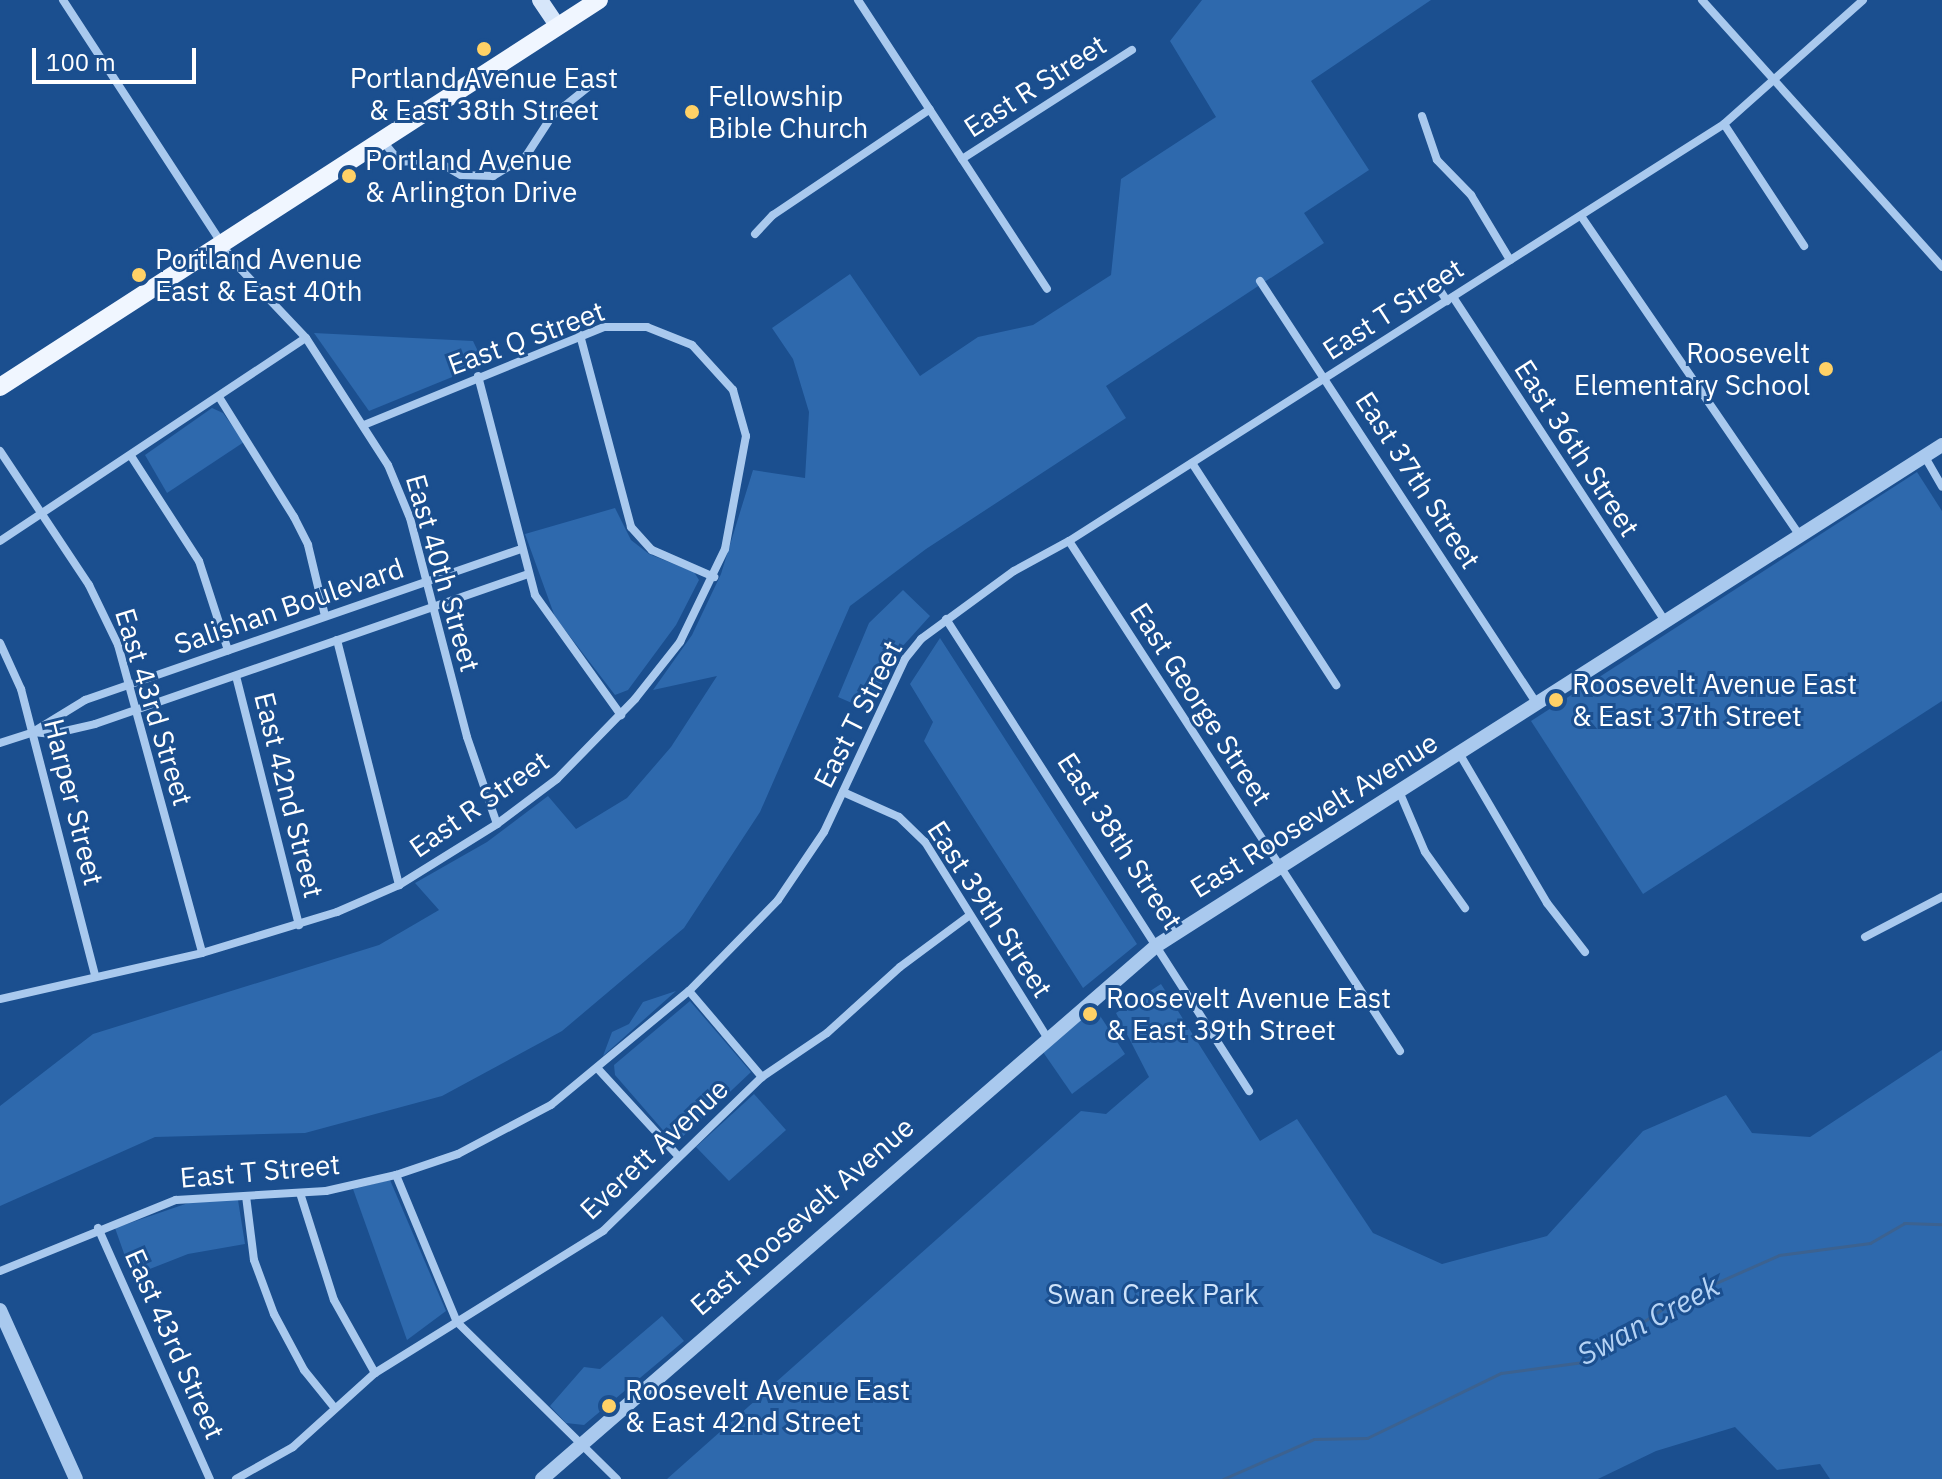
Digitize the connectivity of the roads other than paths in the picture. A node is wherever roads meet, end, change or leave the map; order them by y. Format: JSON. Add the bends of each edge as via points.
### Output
{"nodes":[{"id":1,"x":63,"y":0,"type":"edge"},
{"id":2,"x":540,"y":0,"type":"edge"},
{"id":3,"x":599,"y":0,"type":"edge"},
{"id":4,"x":858,"y":0,"type":"edge"},
{"id":5,"x":1702,"y":0,"type":"edge"},
{"id":6,"x":1863,"y":0,"type":"edge"},
{"id":7,"x":558,"y":27,"type":"junction"},
{"id":8,"x":1132,"y":50,"type":"dead end"},
{"id":9,"x":1774,"y":80,"type":"junction"},
{"id":10,"x":593,"y":83,"type":"dead end"},
{"id":11,"x":930,"y":109,"type":"junction"},
{"id":12,"x":1422,"y":116,"type":"dead end"},
{"id":13,"x":1724,"y":124,"type":"junction"},
{"id":14,"x":382,"y":140,"type":"junction"},
{"id":15,"x":962,"y":159,"type":"junction"},
{"id":16,"x":1581,"y":216,"type":"junction"},
{"id":17,"x":755,"y":234,"type":"dead end"},
{"id":18,"x":221,"y":244,"type":"junction"},
{"id":19,"x":1804,"y":246,"type":"dead end"},
{"id":20,"x":1510,"y":260,"type":"junction"},
{"id":21,"x":1942,"y":267,"type":"edge"},
{"id":22,"x":1260,"y":281,"type":"dead end"},
{"id":23,"x":1434,"y":281,"type":"dead end"},
{"id":24,"x":1047,"y":289,"type":"dead end"},
{"id":25,"x":1450,"y":299,"type":"junction"},
{"id":26,"x":580,"y":335,"type":"junction"},
{"id":27,"x":306,"y":338,"type":"junction"},
{"id":28,"x":478,"y":376,"type":"junction"},
{"id":29,"x":1326,"y":378,"type":"junction"},
{"id":30,"x":0,"y":387,"type":"edge"},
{"id":31,"x":733,"y":390,"type":"joint"},
{"id":32,"x":219,"y":397,"type":"junction"},
{"id":33,"x":364,"y":425,"type":"junction"},
{"id":34,"x":1942,"y":445,"type":"edge"},
{"id":35,"x":0,"y":451,"type":"edge"},
{"id":36,"x":131,"y":456,"type":"junction"},
{"id":37,"x":1925,"y":457,"type":"junction"},
{"id":38,"x":1192,"y":463,"type":"junction"},
{"id":39,"x":1942,"y":486,"type":"edge"},
{"id":40,"x":42,"y":512,"type":"junction"},
{"id":41,"x":1800,"y":536,"type":"junction"},
{"id":42,"x":0,"y":541,"type":"edge"},
{"id":43,"x":1069,"y":541,"type":"junction"},
{"id":44,"x":520,"y":549,"type":"junction"},
{"id":45,"x":527,"y":574,"type":"junction"},
{"id":46,"x":714,"y":577,"type":"junction"},
{"id":47,"x":424,"y":583,"type":"junction"},
{"id":48,"x":431,"y":607,"type":"junction"},
{"id":49,"x":325,"y":616,"type":"junction"},
{"id":50,"x":946,"y":619,"type":"junction"},
{"id":51,"x":1666,"y":622,"type":"junction"},
{"id":52,"x":337,"y":640,"type":"junction"},
{"id":53,"x":0,"y":643,"type":"edge"},
{"id":54,"x":228,"y":650,"type":"junction"},
{"id":55,"x":236,"y":676,"type":"junction"},
{"id":56,"x":130,"y":684,"type":"junction"},
{"id":57,"x":1336,"y":685,"type":"dead end"},
{"id":58,"x":1537,"y":704,"type":"junction"},
{"id":59,"x":137,"y":709,"type":"junction"},
{"id":60,"x":621,"y":715,"type":"junction"},
{"id":61,"x":33,"y":732,"type":"junction"},
{"id":62,"x":0,"y":743,"type":"edge"},
{"id":63,"x":1459,"y":753,"type":"junction"},
{"id":64,"x":1399,"y":791,"type":"junction"},
{"id":65,"x":843,"y":792,"type":"junction"},
{"id":66,"x":497,"y":824,"type":"junction"},
{"id":67,"x":1280,"y":866,"type":"junction"},
{"id":68,"x":399,"y":885,"type":"junction"},
{"id":69,"x":1942,"y":897,"type":"edge"},
{"id":70,"x":1465,"y":908,"type":"dead end"},
{"id":71,"x":970,"y":915,"type":"junction"},
{"id":72,"x":299,"y":925,"type":"junction"},
{"id":73,"x":1865,"y":937,"type":"dead end"},
{"id":74,"x":1156,"y":946,"type":"junction"},
{"id":75,"x":1585,"y":952,"type":"dead end"},
{"id":76,"x":202,"y":953,"type":"junction"},
{"id":77,"x":95,"y":976,"type":"junction"},
{"id":78,"x":689,"y":991,"type":"junction"},
{"id":79,"x":0,"y":999,"type":"edge"},
{"id":80,"x":1048,"y":1039,"type":"junction"},
{"id":81,"x":1400,"y":1051,"type":"dead end"},
{"id":82,"x":599,"y":1070,"type":"junction"},
{"id":83,"x":762,"y":1077,"type":"junction"},
{"id":84,"x":1249,"y":1091,"type":"dead end"},
{"id":85,"x":678,"y":1156,"type":"junction"},
{"id":86,"x":396,"y":1175,"type":"junction"},
{"id":87,"x":300,"y":1193,"type":"junction"},
{"id":88,"x":246,"y":1196,"type":"junction"},
{"id":89,"x":98,"y":1228,"type":"junction"},
{"id":90,"x":0,"y":1271,"type":"edge"},
{"id":91,"x":0,"y":1310,"type":"edge"},
{"id":92,"x":457,"y":1322,"type":"junction"},
{"id":93,"x":375,"y":1373,"type":"junction"},
{"id":94,"x":333,"y":1406,"type":"junction"},
{"id":95,"x":580,"y":1445,"type":"junction"},
{"id":96,"x":76,"y":1479,"type":"edge"},
{"id":97,"x":210,"y":1479,"type":"edge"},
{"id":98,"x":236,"y":1479,"type":"edge"},
{"id":99,"x":542,"y":1479,"type":"edge"},
{"id":100,"x":617,"y":1479,"type":"edge"}],
"edges":[{"from":1,"to":18,"type":"street","name":"East 40th Street"},
{"from":2,"to":7,"type":"main road"},
{"from":3,"to":7,"type":"main road"},
{"from":4,"to":11,"type":"street"},
{"from":5,"to":9,"type":"street"},
{"from":6,"to":9,"type":"street","name":"East T Street"},
{"from":7,"to":14,"type":"main road"},
{"from":8,"to":15,"type":"street","name":"East R Street"},
{"from":9,"to":13,"type":"street","name":"East T Street"},
{"from":9,"to":21,"type":"street"},
{"from":10,"to":14,"type":"street","via":[[552,116],[526,156],[493,176],[461,175],[433,159],[400,162]]},
{"from":11,"to":15,"type":"street"},
{"from":11,"to":17,"type":"street","via":[[773,215]]},
{"from":12,"to":20,"type":"street","via":[[1437,160],[1471,195]]},
{"from":13,"to":16,"type":"street","name":"East T Street"},
{"from":13,"to":19,"type":"street"},
{"from":14,"to":18,"type":"main road"},
{"from":15,"to":24,"type":"street"},
{"from":16,"to":20,"type":"street","name":"East T Street"},
{"from":16,"to":41,"type":"street"},
{"from":18,"to":27,"type":"street","name":"East 40th Street","via":[[248,280]]},
{"from":18,"to":30,"type":"main road"},
{"from":20,"to":25,"type":"street","name":"East T Street"},
{"from":22,"to":29,"type":"street","name":"East 37th Street"},
{"from":23,"to":25,"type":"street","name":"East 36th Street"},
{"from":25,"to":29,"type":"street","name":"East T Street"},
{"from":25,"to":51,"type":"street","name":"East 36th Street"},
{"from":26,"to":28,"type":"street","name":"East Q Street"},
{"from":26,"to":31,"type":"street","name":"East Q Street","via":[[631,325],[676,336],[709,358]]},
{"from":26,"to":46,"type":"street","via":[[631,527],[652,550]]},
{"from":27,"to":32,"type":"street"},
{"from":27,"to":33,"type":"street","name":"East 40th Street"},
{"from":28,"to":33,"type":"street","name":"East Q Street"},
{"from":28,"to":44,"type":"street"},
{"from":29,"to":38,"type":"street","name":"East T Street"},
{"from":29,"to":58,"type":"street","name":"East 37th Street"},
{"from":31,"to":46,"type":"street","name":"East R Street","via":[[746,436],[744,466]]},
{"from":32,"to":36,"type":"street"},
{"from":32,"to":49,"type":"street","via":[[308,545]]},
{"from":33,"to":47,"type":"street","name":"East 40th Street","via":[[400,490]]},
{"from":34,"to":37,"type":"street","name":"East Roosevelt Avenue"},
{"from":35,"to":40,"type":"street","name":"East 43rd Street"},
{"from":36,"to":40,"type":"street"},
{"from":36,"to":54,"type":"street","via":[[199,561]]},
{"from":37,"to":39,"type":"street"},
{"from":37,"to":41,"type":"street","name":"East Roosevelt Avenue"},
{"from":38,"to":43,"type":"street","name":"East T Street"},
{"from":38,"to":57,"type":"street"},
{"from":40,"to":42,"type":"street"},
{"from":40,"to":56,"type":"street","name":"East 43rd Street","via":[[104,612]]},
{"from":41,"to":51,"type":"street","name":"East Roosevelt Avenue"},
{"from":43,"to":50,"type":"street","name":"East T Street","via":[[1014,571]]},
{"from":43,"to":67,"type":"street","name":"East George Street"},
{"from":44,"to":45,"type":"street"},
{"from":44,"to":47,"type":"street","name":"Salishan Boulevard"},
{"from":45,"to":48,"type":"street","name":"Salishan Boulevard"},
{"from":45,"to":60,"type":"street","via":[[546,618]]},
{"from":46,"to":60,"type":"street","name":"East R Street","via":[[680,642]]},
{"from":47,"to":48,"type":"street","name":"East 40th Street"},
{"from":47,"to":49,"type":"street","name":"Salishan Boulevard"},
{"from":48,"to":52,"type":"street","name":"Salishan Boulevard"},
{"from":48,"to":66,"type":"street","name":"East 40th Street"},
{"from":49,"to":54,"type":"street","name":"Salishan Boulevard"},
{"from":50,"to":65,"type":"street","name":"East T Street","via":[[905,659]]},
{"from":50,"to":74,"type":"street","name":"East 38th Street"},
{"from":51,"to":58,"type":"street","name":"East Roosevelt Avenue"},
{"from":52,"to":55,"type":"street","name":"Salishan Boulevard"},
{"from":52,"to":68,"type":"street"},
{"from":53,"to":61,"type":"street","name":"Harper Street"},
{"from":54,"to":56,"type":"street","name":"Salishan Boulevard"},
{"from":55,"to":59,"type":"street","name":"Salishan Boulevard"},
{"from":55,"to":72,"type":"street","name":"East 42nd Street"},
{"from":56,"to":59,"type":"street","name":"East 43rd Street"},
{"from":56,"to":61,"type":"street","name":"Salishan Boulevard","via":[[58,713]]},
{"from":58,"to":63,"type":"street","name":"East Roosevelt Avenue"},
{"from":59,"to":61,"type":"street","name":"Salishan Boulevard","via":[[82,727]]},
{"from":59,"to":76,"type":"street","name":"East 43rd Street"},
{"from":60,"to":66,"type":"street","name":"East R Street","via":[[557,779]]},
{"from":61,"to":62,"type":"street","name":"Salishan Boulevard"},
{"from":61,"to":77,"type":"street","name":"Harper Street"},
{"from":63,"to":64,"type":"street","name":"East Roosevelt Avenue"},
{"from":63,"to":75,"type":"street","via":[[1547,903]]},
{"from":64,"to":67,"type":"street","name":"East Roosevelt Avenue"},
{"from":64,"to":70,"type":"street","via":[[1425,852]]},
{"from":65,"to":71,"type":"street","name":"East 39th Street","via":[[883,807],[913,828]]},
{"from":65,"to":78,"type":"street","name":"East T Street","via":[[794,880]]},
{"from":66,"to":68,"type":"street","name":"East R Street"},
{"from":67,"to":74,"type":"street","name":"East Roosevelt Avenue"},
{"from":67,"to":81,"type":"street","name":"East George Street"},
{"from":68,"to":72,"type":"street","name":"East R Street"},
{"from":69,"to":73,"type":"street"},
{"from":71,"to":80,"type":"street","name":"East 39th Street"},
{"from":71,"to":83,"type":"street","name":"Everett Avenue","via":[[900,967],[827,1033]]},
{"from":72,"to":76,"type":"street","name":"East R Street"},
{"from":74,"to":80,"type":"street","name":"East Roosevelt Avenue"},
{"from":74,"to":84,"type":"street","name":"East 38th Street"},
{"from":76,"to":77,"type":"street","name":"East R Street"},
{"from":77,"to":79,"type":"street","name":"East R Street"},
{"from":78,"to":82,"type":"street","name":"East T Street"},
{"from":78,"to":83,"type":"street"},
{"from":80,"to":95,"type":"street","name":"East Roosevelt Avenue"},
{"from":82,"to":85,"type":"street"},
{"from":82,"to":86,"type":"street","name":"East T Street","via":[[498,1136]]},
{"from":83,"to":85,"type":"street","name":"Everett Avenue"},
{"from":85,"to":92,"type":"street","name":"Everett Avenue","via":[[603,1231]]},
{"from":86,"to":87,"type":"street","name":"East T Street"},
{"from":86,"to":92,"type":"street"},
{"from":87,"to":88,"type":"street","name":"East T Street"},
{"from":87,"to":93,"type":"street","via":[[334,1300]]},
{"from":88,"to":89,"type":"street","name":"East T Street","via":[[176,1200]]},
{"from":88,"to":94,"type":"street","via":[[254,1260],[274,1314],[304,1370]]},
{"from":89,"to":90,"type":"street","name":"East T Street"},
{"from":89,"to":97,"type":"street","name":"East 43rd Street"},
{"from":91,"to":96,"type":"street"},
{"from":92,"to":93,"type":"street","name":"Everett Avenue"},
{"from":92,"to":95,"type":"street"},
{"from":93,"to":94,"type":"street","name":"Everett Avenue"},
{"from":94,"to":98,"type":"street","name":"Everett Avenue","via":[[293,1447]]},
{"from":95,"to":99,"type":"street","name":"East Roosevelt Avenue"},
{"from":95,"to":100,"type":"street"}]}
